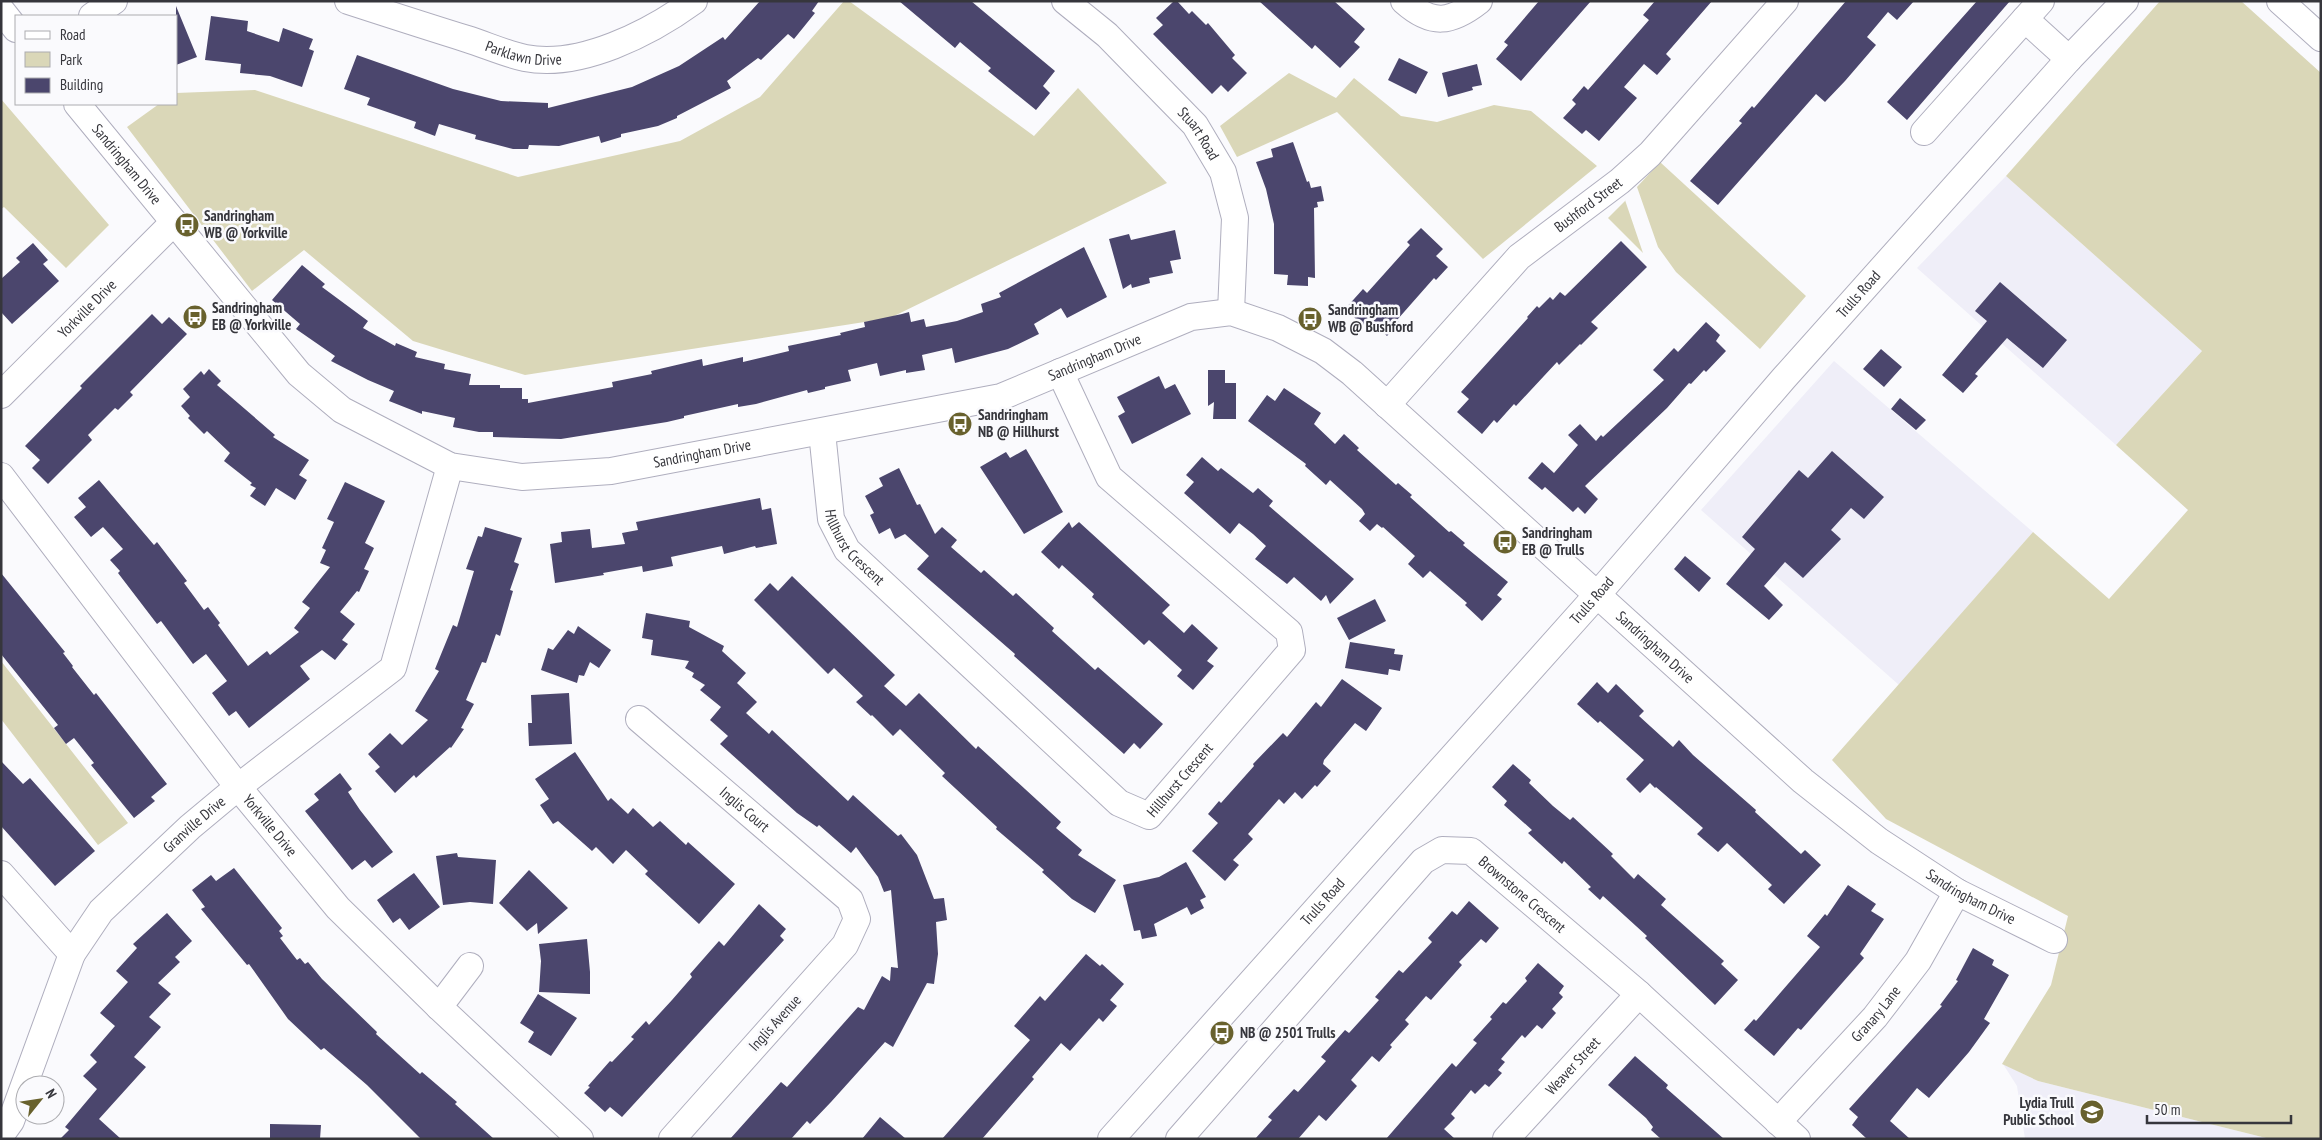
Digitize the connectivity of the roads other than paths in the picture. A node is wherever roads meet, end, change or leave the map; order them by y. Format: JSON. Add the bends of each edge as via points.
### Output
{"nodes":[{"id":1,"x":114,"y":1,"type":"edge"},
{"id":2,"x":348,"y":1,"type":"edge"},
{"id":3,"x":694,"y":1,"type":"edge"},
{"id":4,"x":1065,"y":1,"type":"edge"},
{"id":5,"x":1404,"y":1,"type":"edge"},
{"id":6,"x":1479,"y":1,"type":"edge"},
{"id":7,"x":1785,"y":1,"type":"edge"},
{"id":8,"x":2125,"y":1,"type":"edge"},
{"id":9,"x":2280,"y":1,"type":"edge"},
{"id":10,"x":1,"y":10,"type":"edge"},
{"id":11,"x":2033,"y":10,"type":"edge"},
{"id":12,"x":93,"y":15,"type":"edge"},
{"id":13,"x":15,"y":28,"type":"edge"},
{"id":14,"x":2321,"y":38,"type":"edge"},
{"id":15,"x":2069,"y":59,"type":"junction"},
{"id":16,"x":78,"y":105,"type":"edge"},
{"id":17,"x":1924,"y":132,"type":"dead end"},
{"id":18,"x":174,"y":222,"type":"junction"},
{"id":19,"x":1231,"y":312,"type":"junction"},
{"id":20,"x":1060,"y":372,"type":"junction"},
{"id":21,"x":1,"y":395,"type":"edge"},
{"id":22,"x":1387,"y":405,"type":"junction"},
{"id":23,"x":822,"y":432,"type":"junction"},
{"id":24,"x":450,"y":466,"type":"junction"},
{"id":25,"x":1,"y":476,"type":"edge"},
{"id":26,"x":1597,"y":595,"type":"junction"},
{"id":27,"x":639,"y":719,"type":"dead end"},
{"id":28,"x":238,"y":787,"type":"junction"},
{"id":29,"x":1,"y":874,"type":"edge"},
{"id":30,"x":1957,"y":892,"type":"junction"},
{"id":31,"x":850,"y":900,"type":"joint"},
{"id":32,"x":2054,"y":940,"type":"dead end"},
{"id":33,"x":72,"y":954,"type":"junction"},
{"id":34,"x":470,"y":966,"type":"dead end"},
{"id":35,"x":1639,"y":994,"type":"junction"},
{"id":36,"x":439,"y":1008,"type":"junction"},
{"id":37,"x":1778,"y":1122,"type":"junction"},
{"id":38,"x":1,"y":1136,"type":"edge"},
{"id":39,"x":580,"y":1139,"type":"edge"},
{"id":40,"x":672,"y":1139,"type":"edge"},
{"id":41,"x":1111,"y":1139,"type":"edge"},
{"id":42,"x":1179,"y":1139,"type":"edge"},
{"id":43,"x":1506,"y":1139,"type":"edge"},
{"id":44,"x":1798,"y":1139,"type":"edge"}],
"edges":[{"from":1,"to":12,"type":"street"},
{"from":2,"to":3,"type":"street","name":"Parklawn Drive","via":[[526,58],[561,58],[599,51],[643,34]]},
{"from":4,"to":19,"type":"street","name":"Stuart Road","via":[[1106,35],[1195,125],[1223,172],[1235,218]]},
{"from":5,"to":6,"type":"street","via":[[1438,20],[1461,15]]},
{"from":7,"to":22,"type":"street","name":"Bushford Street","via":[[1650,154],[1620,181],[1520,257]]},
{"from":8,"to":15,"type":"street","name":"Trulls Road"},
{"from":9,"to":14,"type":"street"},
{"from":10,"to":13,"type":"street"},
{"from":11,"to":15,"type":"street"},
{"from":11,"to":17,"type":"street"},
{"from":15,"to":26,"type":"street","name":"Trulls Road","via":[[1778,385]]},
{"from":16,"to":18,"type":"street","name":"Sandringham Drive"},
{"from":18,"to":21,"type":"street","name":"Yorkville Drive"},
{"from":18,"to":24,"type":"street","name":"Sandringham Drive","via":[[299,374],[342,410]]},
{"from":19,"to":20,"type":"street","name":"Sandringham Drive","via":[[1191,317]]},
{"from":19,"to":22,"type":"street","name":"Sandringham Drive","via":[[1278,328],[1323,351]]},
{"from":20,"to":23,"type":"street","name":"Sandringham Drive","via":[[1001,397]]},
{"from":20,"to":23,"type":"street","name":"Hillhurst Crescent","via":[[1109,476],[1289,632],[1292,650],[1149,816],[1119,803],[847,550],[831,519]]},
{"from":22,"to":26,"type":"street","name":"Sandringham Drive"},
{"from":23,"to":24,"type":"street","name":"Sandringham Drive","via":[[611,471],[522,476]]},
{"from":24,"to":28,"type":"street","name":"Granville Drive","via":[[393,668]]},
{"from":25,"to":28,"type":"street","name":"Yorkville Drive"},
{"from":26,"to":30,"type":"street","name":"Sandringham Drive","via":[[1803,782],[1879,841]]},
{"from":26,"to":41,"type":"street","name":"Trulls Road"},
{"from":27,"to":31,"type":"street","name":"Inglis Court"},
{"from":28,"to":33,"type":"street","name":"Granville Drive","via":[[190,827],[101,911]]},
{"from":28,"to":36,"type":"street","name":"Yorkville Drive","via":[[338,908]]},
{"from":29,"to":33,"type":"street"},
{"from":30,"to":32,"type":"street","name":"Sandringham Drive"},
{"from":30,"to":37,"type":"street","name":"Granary Lane","via":[[1908,975],[1875,1017]]},
{"from":31,"to":40,"type":"street","name":"Inglis Avenue","via":[[857,919],[845,945]]},
{"from":33,"to":38,"type":"street","name":"Granville Drive","via":[[11,1121]]},
{"from":34,"to":36,"type":"street"},
{"from":35,"to":37,"type":"street","name":"Brownstone Crescent"},
{"from":35,"to":42,"type":"street","name":"Brownstone Crescent","via":[[1471,851],[1442,850],[1423,861]]},
{"from":35,"to":43,"type":"street","name":"Weaver Street"},
{"from":36,"to":39,"type":"street","name":"Yorkville Drive"},
{"from":37,"to":44,"type":"street","name":"Brownstone Crescent"}]}
